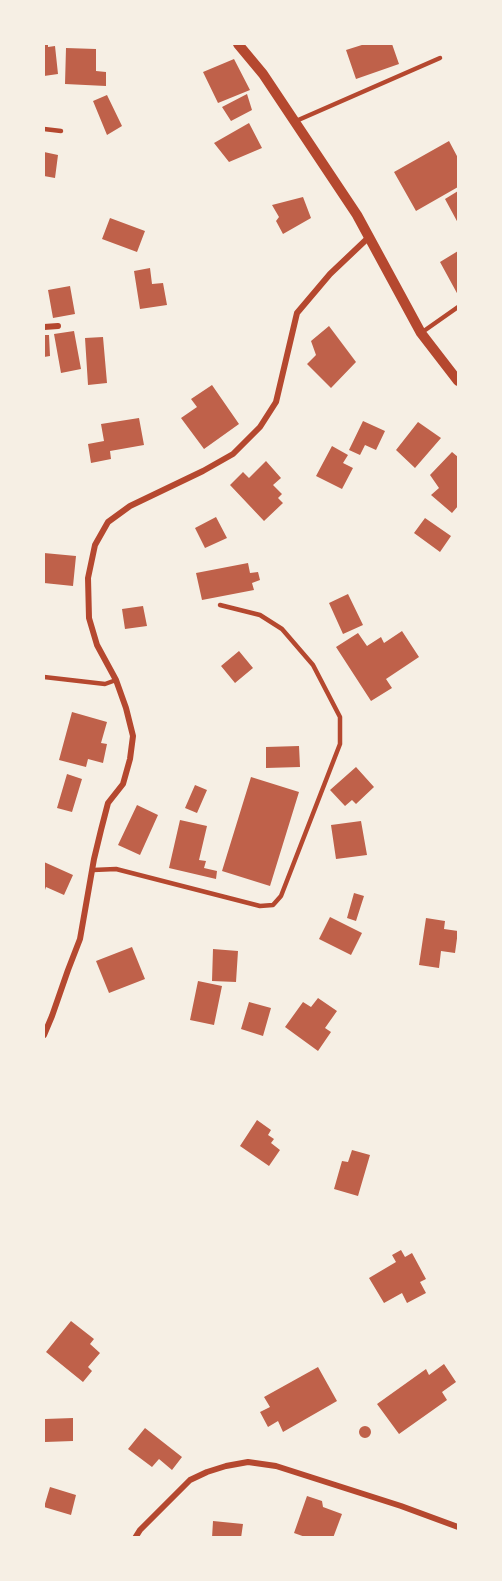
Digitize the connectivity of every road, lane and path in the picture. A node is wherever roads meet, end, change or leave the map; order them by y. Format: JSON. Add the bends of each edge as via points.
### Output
{"nodes":[{"id":1,"x":238,"y":44,"type":"edge"},
{"id":2,"x":440,"y":58,"type":"dead end"},
{"id":3,"x":294,"y":122,"type":"junction"},
{"id":4,"x":44,"y":129,"type":"edge"},
{"id":5,"x":61,"y":131,"type":"dead end"},
{"id":6,"x":369,"y":237,"type":"junction"},
{"id":7,"x":459,"y":307,"type":"edge"},
{"id":8,"x":58,"y":326,"type":"dead end"},
{"id":9,"x":44,"y":327,"type":"edge"},
{"id":10,"x":421,"y":333,"type":"junction"},
{"id":11,"x":459,"y":381,"type":"edge"},
{"id":12,"x":220,"y":605,"type":"dead end"},
{"id":13,"x":44,"y":677,"type":"edge"},
{"id":14,"x":116,"y":680,"type":"junction"},
{"id":15,"x":93,"y":870,"type":"junction"},
{"id":16,"x":44,"y":1035,"type":"edge"},
{"id":17,"x":459,"y":1527,"type":"edge"},
{"id":18,"x":135,"y":1538,"type":"edge"}],
"edges":[{"from":1,"to":3,"type":"street"},
{"from":2,"to":3,"type":"lane"},
{"from":3,"to":6,"type":"street"},
{"from":4,"to":5,"type":"lane"},
{"from":6,"to":10,"type":"street"},
{"from":6,"to":14,"type":"street","via":[[297,313],[276,402],[260,427],[233,454],[130,506],[108,522],[95,545],[88,578],[89,618]]},
{"from":7,"to":10,"type":"lane"},
{"from":8,"to":9,"type":"street"},
{"from":10,"to":11,"type":"street"},
{"from":12,"to":15,"type":"lane","via":[[260,615],[282,629],[313,665],[340,717],[340,744],[281,896],[273,905],[260,906],[116,869]]},
{"from":13,"to":14,"type":"lane","via":[[105,684]]},
{"from":14,"to":15,"type":"street","via":[[133,736],[132,748],[123,784],[108,803]]},
{"from":15,"to":16,"type":"street","via":[[80,939]]},
{"from":17,"to":18,"type":"street","via":[[276,1466],[248,1462],[190,1480]]}]}
